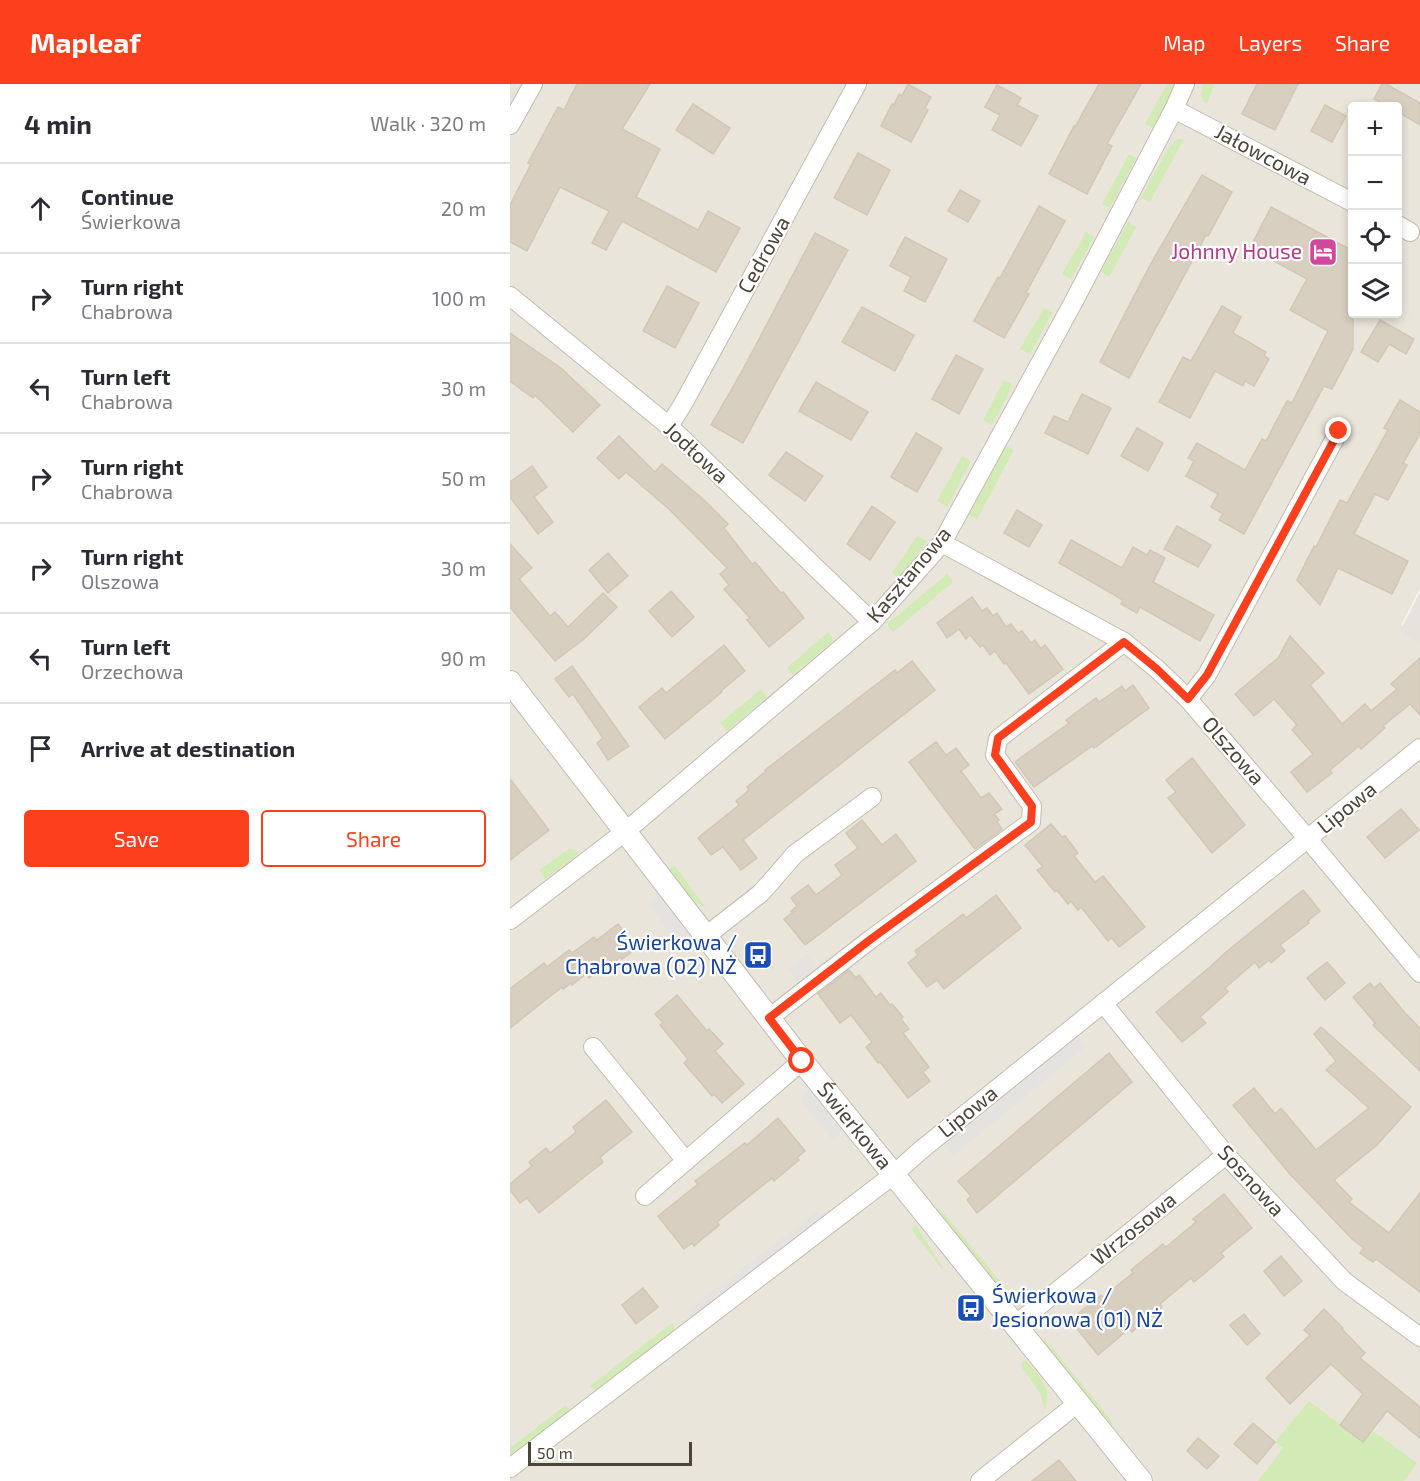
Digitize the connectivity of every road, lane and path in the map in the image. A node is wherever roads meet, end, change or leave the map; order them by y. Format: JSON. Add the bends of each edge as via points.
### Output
{"nodes":[{"id":1,"x":533,"y":84,"type":"edge"},
{"id":2,"x":857,"y":84,"type":"edge"},
{"id":3,"x":1185,"y":84,"type":"edge"},
{"id":4,"x":1174,"y":109,"type":"junction"},
{"id":5,"x":510,"y":125,"type":"edge"},
{"id":6,"x":1348,"y":199,"type":"edge"},
{"id":7,"x":510,"y":296,"type":"edge"},
{"id":8,"x":669,"y":426,"type":"junction"},
{"id":9,"x":1339,"y":431,"type":"dead end"},
{"id":10,"x":942,"y":543,"type":"junction"},
{"id":11,"x":872,"y":622,"type":"junction"},
{"id":12,"x":1124,"y":642,"type":"junction"},
{"id":13,"x":510,"y":682,"type":"edge"},
{"id":14,"x":1188,"y":699,"type":"junction"},
{"id":15,"x":1420,"y":748,"type":"edge"},
{"id":16,"x":872,"y":797,"type":"dead end"},
{"id":17,"x":626,"y":831,"type":"junction"},
{"id":18,"x":1308,"y":839,"type":"junction"},
{"id":19,"x":510,"y":920,"type":"edge"},
{"id":20,"x":706,"y":936,"type":"junction"},
{"id":21,"x":1420,"y":973,"type":"edge"},
{"id":22,"x":1103,"y":1003,"type":"junction"},
{"id":23,"x":769,"y":1018,"type":"junction"},
{"id":24,"x":593,"y":1047,"type":"dead end"},
{"id":25,"x":802,"y":1061,"type":"junction"},
{"id":26,"x":1226,"y":1155,"type":"junction"},
{"id":27,"x":686,"y":1161,"type":"junction"},
{"id":28,"x":893,"y":1175,"type":"junction"},
{"id":29,"x":645,"y":1196,"type":"dead end"},
{"id":30,"x":1014,"y":1326,"type":"junction"},
{"id":31,"x":1420,"y":1337,"type":"edge"},
{"id":32,"x":1078,"y":1403,"type":"junction"},
{"id":33,"x":510,"y":1468,"type":"edge"},
{"id":34,"x":980,"y":1481,"type":"edge"},
{"id":35,"x":1141,"y":1481,"type":"edge"}],
"edges":[{"from":1,"to":5,"type":"street"},
{"from":2,"to":8,"type":"street","name":"Cedrowa"},
{"from":3,"to":4,"type":"street","name":"Kasztanowa"},
{"from":4,"to":6,"type":"street","name":"Jałowcowa"},
{"from":4,"to":10,"type":"street","name":"Kasztanowa"},
{"from":7,"to":8,"type":"street","name":"Jodłowa"},
{"from":8,"to":11,"type":"street","name":"Jodłowa"},
{"from":9,"to":14,"type":"street","via":[[1207,675]]},
{"from":10,"to":11,"type":"street","name":"Kasztanowa"},
{"from":10,"to":12,"type":"street","name":"Olszowa"},
{"from":11,"to":17,"type":"street","name":"Kasztanowa"},
{"from":12,"to":14,"type":"street","name":"Olszowa"},
{"from":12,"to":23,"type":"street","via":[[998,738],[995,755],[1032,806],[1031,822]]},
{"from":13,"to":17,"type":"street","name":"Świerkowa"},
{"from":14,"to":18,"type":"street","name":"Olszowa"},
{"from":15,"to":18,"type":"street","name":"Lipowa"},
{"from":16,"to":20,"type":"street","via":[[795,854],[761,893]]},
{"from":17,"to":19,"type":"street","name":"Kasztanowa"},
{"from":17,"to":20,"type":"street","name":"Świerkowa"},
{"from":18,"to":21,"type":"street","name":"Olszowa"},
{"from":18,"to":22,"type":"street","name":"Lipowa"},
{"from":20,"to":23,"type":"street","name":"Świerkowa"},
{"from":22,"to":26,"type":"street","name":"Sosnowa"},
{"from":22,"to":28,"type":"street","name":"Lipowa"},
{"from":23,"to":25,"type":"street","name":"Świerkowa"},
{"from":24,"to":27,"type":"street"},
{"from":25,"to":27,"type":"street"},
{"from":25,"to":28,"type":"street","name":"Świerkowa"},
{"from":26,"to":30,"type":"street","name":"Wrzosowa"},
{"from":26,"to":31,"type":"street","name":"Sosnowa","via":[[1345,1282]]},
{"from":27,"to":29,"type":"street"},
{"from":28,"to":30,"type":"street","name":"Świerkowa"},
{"from":28,"to":33,"type":"street","name":"Lipowa"},
{"from":30,"to":32,"type":"street","name":"Świerkowa"},
{"from":32,"to":34,"type":"street"},
{"from":32,"to":35,"type":"street","name":"Świerkowa"}]}
